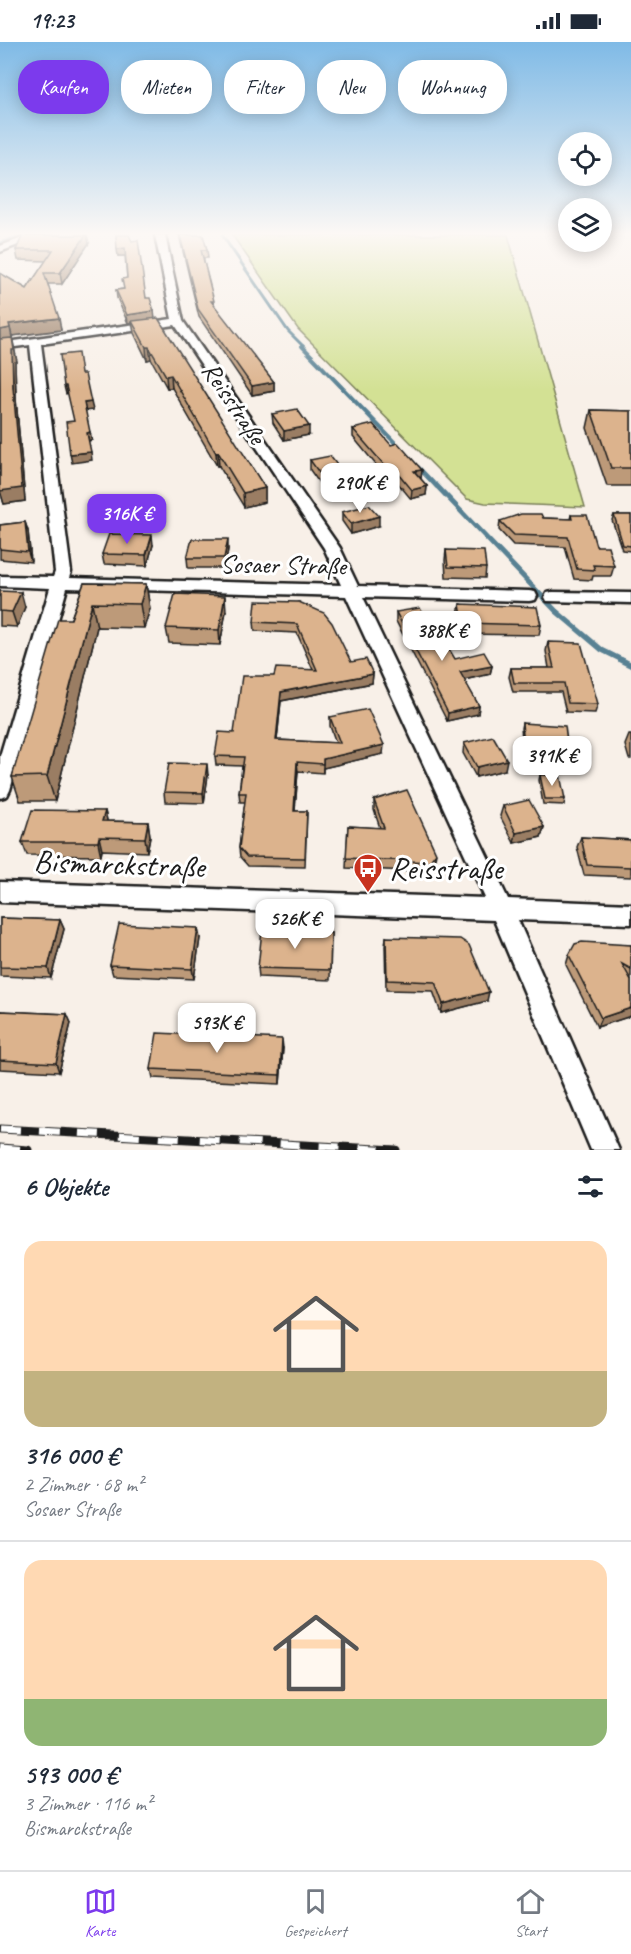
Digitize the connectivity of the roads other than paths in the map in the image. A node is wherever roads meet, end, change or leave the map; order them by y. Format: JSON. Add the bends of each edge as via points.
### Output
{"nodes":[{"id":1,"x":171,"y":287,"type":"edge"},
{"id":2,"x":178,"y":321,"type":"junction"},
{"id":3,"x":35,"y":341,"type":"junction"},
{"id":4,"x":0,"y":346,"type":"edge"},
{"id":5,"x":0,"y":582,"type":"edge"},
{"id":6,"x":61,"y":584,"type":"junction"},
{"id":7,"x":354,"y":592,"type":"junction"},
{"id":8,"x":529,"y":596,"type":"dead end"},
{"id":9,"x":553,"y":597,"type":"dead end"},
{"id":10,"x":631,"y":598,"type":"edge"},
{"id":11,"x":0,"y":790,"type":"edge"},
{"id":12,"x":0,"y":892,"type":"edge"},
{"id":13,"x":502,"y":911,"type":"junction"},
{"id":14,"x":631,"y":914,"type":"edge"},
{"id":15,"x":605,"y":1150,"type":"edge"}],
"edges":[{"from":1,"to":2,"type":"street","name":"Reisstraße"},
{"from":2,"to":3,"type":"street"},
{"from":2,"to":7,"type":"street","name":"Reisstraße","via":[[332,548]]},
{"from":3,"to":4,"type":"street"},
{"from":3,"to":6,"type":"street","via":[[63,572]]},
{"from":5,"to":6,"type":"street","name":"Sosaer Straße"},
{"from":6,"to":7,"type":"street","name":"Sosaer Straße"},
{"from":6,"to":11,"type":"street"},
{"from":7,"to":8,"type":"street","name":"Sosaer Straße"},
{"from":7,"to":13,"type":"street","name":"Reisstraße"},
{"from":9,"to":10,"type":"street"},
{"from":12,"to":13,"type":"street","name":"Bismarckstraße"},
{"from":13,"to":14,"type":"street","name":"Bismarckstraße"},
{"from":13,"to":15,"type":"street","name":"Reisstraße"}]}
